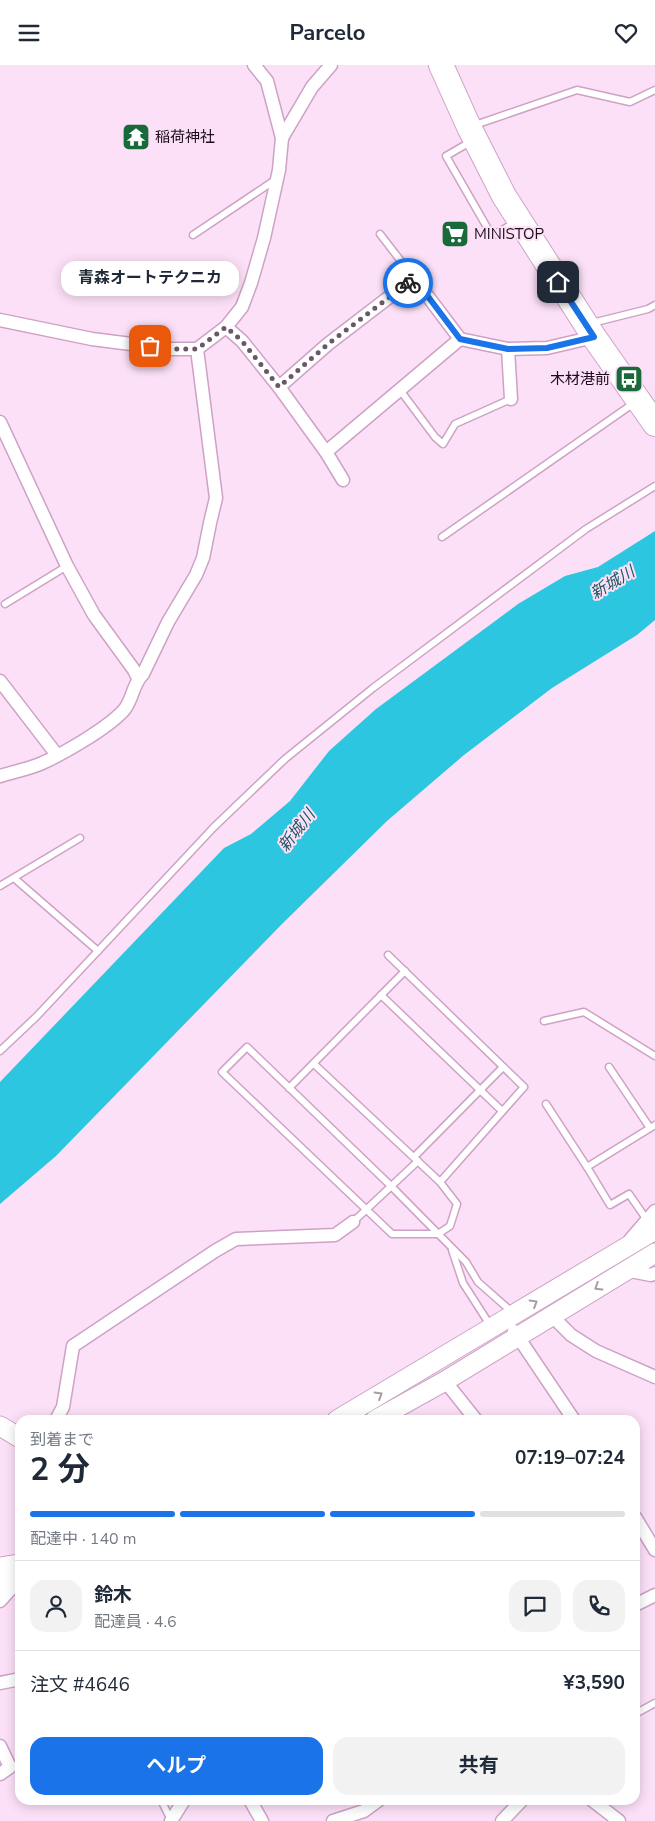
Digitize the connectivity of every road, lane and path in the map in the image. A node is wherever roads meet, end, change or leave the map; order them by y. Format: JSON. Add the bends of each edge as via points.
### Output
{"nodes":[{"id":1,"x":254,"y":65,"type":"edge"},
{"id":2,"x":332,"y":65,"type":"edge"},
{"id":3,"x":441,"y":65,"type":"edge"},
{"id":4,"x":655,"y":89,"type":"edge"},
{"id":5,"x":472,"y":133,"type":"junction"},
{"id":6,"x":282,"y":138,"type":"junction"},
{"id":7,"x":277,"y":179,"type":"junction"},
{"id":8,"x":519,"y":221,"type":"junction"},
{"id":9,"x":380,"y":234,"type":"dead end"},
{"id":10,"x":193,"y":235,"type":"dead end"},
{"id":11,"x":414,"y":278,"type":"junction"},
{"id":12,"x":655,"y":305,"type":"edge"},
{"id":13,"x":0,"y":320,"type":"edge"},
{"id":14,"x":226,"y":327,"type":"junction"},
{"id":15,"x":590,"y":331,"type":"junction"},
{"id":16,"x":460,"y":339,"type":"junction"},
{"id":17,"x":197,"y":349,"type":"junction"},
{"id":18,"x":508,"y":349,"type":"junction"},
{"id":19,"x":279,"y":387,"type":"junction"},
{"id":20,"x":400,"y":390,"type":"junction"},
{"id":21,"x":511,"y":399,"type":"joint"},
{"id":22,"x":639,"y":400,"type":"junction"},
{"id":23,"x":0,"y":422,"type":"edge"},
{"id":24,"x":655,"y":423,"type":"edge"},
{"id":25,"x":326,"y":452,"type":"junction"},
{"id":26,"x":343,"y":480,"type":"dead end"},
{"id":27,"x":655,"y":486,"type":"edge"},
{"id":28,"x":442,"y":537,"type":"dead end"},
{"id":29,"x":67,"y":566,"type":"junction"},
{"id":30,"x":5,"y":604,"type":"dead end"},
{"id":31,"x":138,"y":679,"type":"junction"},
{"id":32,"x":0,"y":681,"type":"edge"},
{"id":33,"x":57,"y":755,"type":"junction"},
{"id":34,"x":0,"y":776,"type":"edge"},
{"id":35,"x":80,"y":838,"type":"dead end"},
{"id":36,"x":14,"y":878,"type":"junction"},
{"id":37,"x":0,"y":886,"type":"edge"},
{"id":38,"x":98,"y":951,"type":"junction"},
{"id":39,"x":388,"y":955,"type":"dead end"},
{"id":40,"x":405,"y":971,"type":"junction"},
{"id":41,"x":381,"y":995,"type":"junction"},
{"id":42,"x":544,"y":1021,"type":"dead end"},
{"id":43,"x":0,"y":1051,"type":"edge"},
{"id":44,"x":655,"y":1056,"type":"edge"},
{"id":45,"x":314,"y":1064,"type":"junction"},
{"id":46,"x":503,"y":1067,"type":"junction"},
{"id":47,"x":609,"y":1067,"type":"dead end"},
{"id":48,"x":289,"y":1088,"type":"junction"},
{"id":49,"x":480,"y":1090,"type":"junction"},
{"id":50,"x":546,"y":1104,"type":"dead end"},
{"id":51,"x":502,"y":1111,"type":"junction"},
{"id":52,"x":652,"y":1126,"type":"edge"},
{"id":53,"x":416,"y":1159,"type":"junction"},
{"id":54,"x":587,"y":1167,"type":"junction"},
{"id":55,"x":440,"y":1182,"type":"junction"},
{"id":56,"x":391,"y":1186,"type":"junction"},
{"id":57,"x":366,"y":1209,"type":"junction"},
{"id":58,"x":652,"y":1221,"type":"edge"},
{"id":59,"x":353,"y":1222,"type":"joint"},
{"id":60,"x":438,"y":1234,"type":"junction"},
{"id":61,"x":451,"y":1249,"type":"junction"},
{"id":62,"x":655,"y":1253,"type":"edge"},
{"id":63,"x":625,"y":1270,"type":"junction"},
{"id":64,"x":655,"y":1273,"type":"edge"},
{"id":65,"x":552,"y":1316,"type":"junction"},
{"id":66,"x":504,"y":1321,"type":"junction"},
{"id":67,"x":518,"y":1337,"type":"junction"},
{"id":68,"x":655,"y":1377,"type":"edge"},
{"id":69,"x":445,"y":1381,"type":"junction"},
{"id":70,"x":59,"y":1415,"type":"edge"},
{"id":71,"x":345,"y":1415,"type":"edge"},
{"id":72,"x":384,"y":1415,"type":"edge"},
{"id":73,"x":472,"y":1415,"type":"edge"},
{"id":74,"x":571,"y":1415,"type":"edge"},
{"id":75,"x":0,"y":1426,"type":"edge"},
{"id":76,"x":15,"y":1435,"type":"edge"},
{"id":77,"x":640,"y":1525,"type":"edge"},
{"id":78,"x":655,"y":1550,"type":"edge"},
{"id":79,"x":12,"y":1569,"type":"edge"},
{"id":80,"x":0,"y":1583,"type":"edge"},
{"id":81,"x":655,"y":1595,"type":"edge"},
{"id":82,"x":0,"y":1601,"type":"edge"},
{"id":83,"x":640,"y":1602,"type":"edge"},
{"id":84,"x":15,"y":1680,"type":"edge"},
{"id":85,"x":0,"y":1683,"type":"edge"},
{"id":86,"x":655,"y":1703,"type":"edge"},
{"id":87,"x":640,"y":1710,"type":"edge"},
{"id":88,"x":0,"y":1746,"type":"edge"},
{"id":89,"x":10,"y":1768,"type":"edge"},
{"id":90,"x":163,"y":1805,"type":"edge"},
{"id":91,"x":181,"y":1805,"type":"edge"},
{"id":92,"x":253,"y":1805,"type":"edge"},
{"id":93,"x":375,"y":1805,"type":"edge"},
{"id":94,"x":517,"y":1805,"type":"edge"},
{"id":95,"x":603,"y":1805,"type":"edge"},
{"id":96,"x":367,"y":1816,"type":"edge"},
{"id":97,"x":171,"y":1821,"type":"edge"},
{"id":98,"x":262,"y":1821,"type":"edge"},
{"id":99,"x":333,"y":1821,"type":"edge"},
{"id":100,"x":502,"y":1821,"type":"edge"},
{"id":101,"x":619,"y":1821,"type":"edge"}],
"edges":[{"from":1,"to":6,"type":"street","via":[[267,81]]},
{"from":2,"to":6,"type":"street","via":[[312,87]]},
{"from":3,"to":5,"type":"highway"},
{"from":4,"to":5,"type":"lane","via":[[630,102],[577,90]]},
{"from":5,"to":8,"type":"highway"},
{"from":5,"to":8,"type":"lane","via":[[446,156],[492,236]]},
{"from":6,"to":7,"type":"street"},
{"from":7,"to":10,"type":"lane"},
{"from":7,"to":14,"type":"street","via":[[251,283],[242,307]]},
{"from":8,"to":15,"type":"highway"},
{"from":9,"to":11,"type":"lane"},
{"from":11,"to":16,"type":"street"},
{"from":11,"to":19,"type":"street","via":[[328,344]]},
{"from":12,"to":15,"type":"lane"},
{"from":13,"to":17,"type":"street","via":[[92,339],[170,349]]},
{"from":14,"to":17,"type":"street"},
{"from":14,"to":19,"type":"street","via":[[242,341]]},
{"from":15,"to":18,"type":"street","via":[[547,348]]},
{"from":15,"to":22,"type":"highway"},
{"from":16,"to":18,"type":"street"},
{"from":16,"to":20,"type":"street"},
{"from":17,"to":31,"type":"street","via":[[216,499],[196,575],[168,622],[144,674]]},
{"from":18,"to":21,"type":"street"},
{"from":19,"to":25,"type":"street"},
{"from":20,"to":21,"type":"lane","via":[[443,444],[455,424]]},
{"from":20,"to":25,"type":"street"},
{"from":22,"to":24,"type":"highway"},
{"from":22,"to":28,"type":"lane"},
{"from":23,"to":29,"type":"street"},
{"from":25,"to":26,"type":"street"},
{"from":27,"to":38,"type":"lane","via":[[586,529],[373,688],[285,759],[214,827]]},
{"from":29,"to":30,"type":"lane"},
{"from":29,"to":31,"type":"street","via":[[94,615]]},
{"from":31,"to":33,"type":"street","via":[[133,696],[116,718]]},
{"from":32,"to":33,"type":"street"},
{"from":33,"to":34,"type":"street","via":[[40,764]]},
{"from":35,"to":36,"type":"lane"},
{"from":36,"to":37,"type":"lane"},
{"from":36,"to":38,"type":"lane"},
{"from":38,"to":43,"type":"lane"},
{"from":39,"to":40,"type":"lane"},
{"from":40,"to":41,"type":"lane"},
{"from":40,"to":46,"type":"lane"},
{"from":41,"to":45,"type":"lane"},
{"from":41,"to":49,"type":"lane"},
{"from":42,"to":44,"type":"lane","via":[[584,1013]]},
{"from":45,"to":48,"type":"lane"},
{"from":45,"to":53,"type":"lane"},
{"from":46,"to":49,"type":"lane"},
{"from":46,"to":51,"type":"lane","via":[[524,1087]]},
{"from":47,"to":52,"type":"lane"},
{"from":48,"to":56,"type":"lane"},
{"from":48,"to":57,"type":"lane","via":[[247,1047],[222,1072]]},
{"from":49,"to":51,"type":"lane"},
{"from":49,"to":53,"type":"lane"},
{"from":50,"to":54,"type":"lane"},
{"from":51,"to":55,"type":"lane"},
{"from":52,"to":54,"type":"lane"},
{"from":53,"to":55,"type":"lane"},
{"from":53,"to":56,"type":"lane"},
{"from":54,"to":58,"type":"lane","via":[[610,1205],[629,1194]]},
{"from":55,"to":60,"type":"lane","via":[[458,1204],[450,1225]]},
{"from":56,"to":57,"type":"lane"},
{"from":56,"to":60,"type":"lane"},
{"from":57,"to":59,"type":"lane"},
{"from":57,"to":60,"type":"lane","via":[[392,1234]]},
{"from":66,"to":58,"type":"street","one_way":true,"via":[[622,1250]]},
{"from":59,"to":70,"type":"street","via":[[335,1235],[236,1239],[184,1272],[73,1346],[63,1407]]},
{"from":60,"to":61,"type":"lane"},
{"from":61,"to":66,"type":"lane","via":[[466,1263]]},
{"from":61,"to":66,"type":"lane","via":[[463,1283]]},
{"from":62,"to":63,"type":"street"},
{"from":63,"to":64,"type":"street"},
{"from":63,"to":65,"type":"street","one_way":true},
{"from":65,"to":67,"type":"street"},
{"from":65,"to":68,"type":"street","via":[[571,1335],[596,1351]]},
{"from":66,"to":67,"type":"street"},
{"from":71,"to":66,"type":"street","one_way":true},
{"from":67,"to":69,"type":"street"},
{"from":67,"to":74,"type":"street"},
{"from":69,"to":72,"type":"street"},
{"from":69,"to":73,"type":"street"},
{"from":75,"to":76,"type":"street"},
{"from":77,"to":78,"type":"street"},
{"from":79,"to":80,"type":"street"},
{"from":79,"to":82,"type":"street"},
{"from":81,"to":83,"type":"street"},
{"from":84,"to":85,"type":"street"},
{"from":86,"to":87,"type":"lane"},
{"from":88,"to":89,"type":"street"},
{"from":90,"to":97,"type":"lane"},
{"from":91,"to":97,"type":"street"},
{"from":92,"to":98,"type":"street"},
{"from":93,"to":96,"type":"street"},
{"from":94,"to":100,"type":"street"},
{"from":95,"to":101,"type":"street"},
{"from":96,"to":99,"type":"street"}]}
